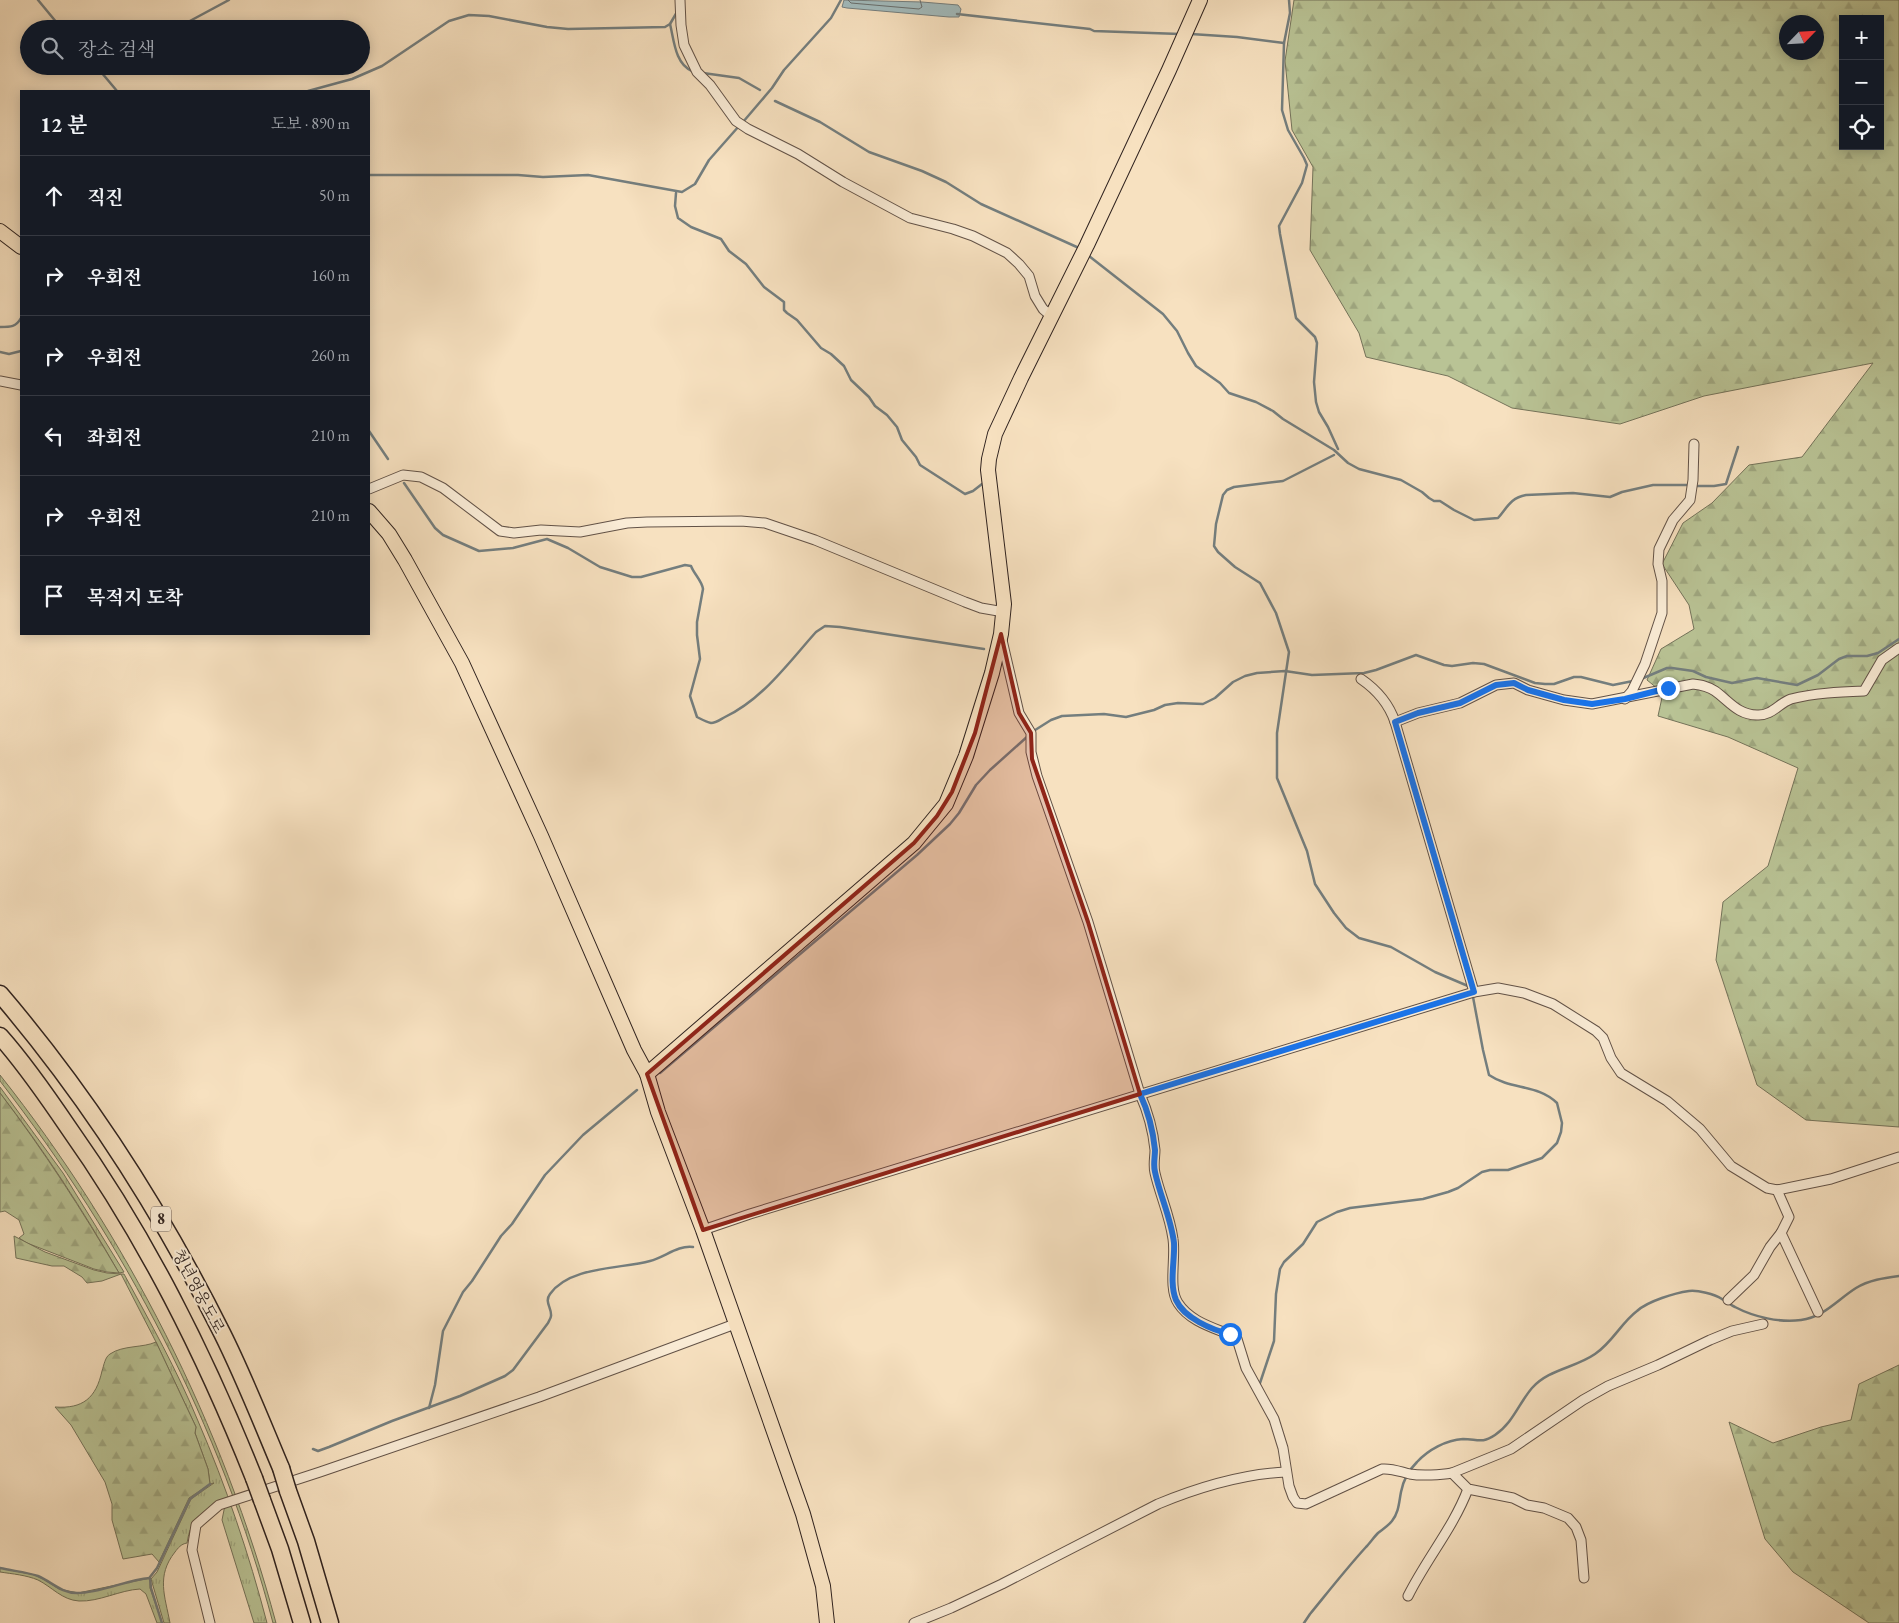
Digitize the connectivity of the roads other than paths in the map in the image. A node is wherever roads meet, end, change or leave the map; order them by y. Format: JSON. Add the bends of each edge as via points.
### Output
{"nodes":[{"id":1,"x":680,"y":0,"type":"edge"},
{"id":2,"x":1200,"y":0,"type":"edge"},
{"id":3,"x":0,"y":231,"type":"edge"},
{"id":4,"x":20,"y":246,"type":"edge"},
{"id":5,"x":1051,"y":316,"type":"junction"},
{"id":6,"x":0,"y":381,"type":"edge"},
{"id":7,"x":20,"y":385,"type":"edge"},
{"id":8,"x":1694,"y":444,"type":"dead end"},
{"id":9,"x":370,"y":489,"type":"edge"},
{"id":10,"x":370,"y":512,"type":"edge"},
{"id":11,"x":1004,"y":612,"type":"junction"},
{"id":12,"x":1000,"y":634,"type":"junction"},
{"id":13,"x":1899,"y":648,"type":"edge"},
{"id":14,"x":1361,"y":679,"type":"dead end"},
{"id":15,"x":1625,"y":699,"type":"junction"},
{"id":16,"x":1395,"y":722,"type":"junction"},
{"id":17,"x":1474,"y":992,"type":"junction"},
{"id":18,"x":0,"y":994,"type":"edge"},
{"id":19,"x":0,"y":1036,"type":"edge"},
{"id":20,"x":647,"y":1074,"type":"junction"},
{"id":21,"x":1140,"y":1094,"type":"junction"},
{"id":22,"x":1899,"y":1157,"type":"edge"},
{"id":23,"x":1777,"y":1190,"type":"junction"},
{"id":24,"x":703,"y":1230,"type":"junction"},
{"id":25,"x":1781,"y":1233,"type":"junction"},
{"id":26,"x":1728,"y":1300,"type":"dead end"},
{"id":27,"x":1818,"y":1312,"type":"dead end"},
{"id":28,"x":735,"y":1324,"type":"junction"},
{"id":29,"x":1763,"y":1324,"type":"dead end"},
{"id":30,"x":1286,"y":1472,"type":"junction"},
{"id":31,"x":1452,"y":1474,"type":"junction"},
{"id":32,"x":1468,"y":1489,"type":"junction"},
{"id":33,"x":1584,"y":1578,"type":"dead end"},
{"id":34,"x":1408,"y":1596,"type":"dead end"},
{"id":35,"x":210,"y":1623,"type":"edge"},
{"id":36,"x":302,"y":1623,"type":"edge"},
{"id":37,"x":330,"y":1623,"type":"edge"},
{"id":38,"x":827,"y":1623,"type":"edge"},
{"id":39,"x":914,"y":1623,"type":"edge"}],
"edges":[{"from":1,"to":5,"type":"street","via":[[684,45],[697,72],[736,121],[910,218],[973,236],[1007,253],[1029,276],[1035,296]]},
{"from":2,"to":5,"type":"main road"},
{"from":3,"to":4,"type":"main road"},
{"from":5,"to":11,"type":"main road","via":[[995,434],[989,459]]},
{"from":6,"to":7,"type":"street"},
{"from":8,"to":15,"type":"street","via":[[1690,500],[1674,520],[1659,549],[1662,613],[1638,680]]},
{"from":9,"to":11,"type":"street","via":[[403,474],[420,477],[443,488],[500,531],[514,533],[541,530],[580,532],[633,522],[765,523],[981,608]]},
{"from":10,"to":20,"type":"main road","via":[[405,560],[462,663]]},
{"from":11,"to":12,"type":"main road"},
{"from":12,"to":20,"type":"main road","via":[[992,673],[966,756],[946,804],[927,828],[904,852]]},
{"from":12,"to":21,"type":"street","via":[[1019,713],[1031,733],[1032,759],[1088,922]]},
{"from":13,"to":15,"type":"street","via":[[1882,660],[1864,691],[1789,700],[1764,714],[1736,710],[1714,691],[1693,684]]},
{"from":14,"to":16,"type":"street","via":[[1382,699]]},
{"from":15,"to":16,"type":"street","via":[[1576,703],[1514,683],[1496,685],[1460,703]]},
{"from":16,"to":17,"type":"street"},
{"from":17,"to":21,"type":"street"},
{"from":17,"to":23,"type":"street","via":[[1509,989],[1567,1011],[1603,1038],[1621,1073],[1628,1079],[1667,1101],[1689,1119],[1731,1166],[1767,1188]]},
{"from":18,"to":37,"type":"highway","name":"청년영웅도로","number":"8","bridge":true,"via":[[112,1141],[152,1204],[222,1334],[281,1468]]},
{"from":19,"to":36,"type":"highway","name":"청년영웅도로","number":"8","bridge":true,"via":[[48,1097],[129,1218],[198,1346],[254,1478]]},
{"from":20,"to":24,"type":"main road"},
{"from":21,"to":24,"type":"street"},
{"from":21,"to":30,"type":"street","via":[[1151,1126],[1154,1170],[1172,1230],[1176,1298],[1191,1316],[1237,1340],[1246,1368],[1274,1420]]},
{"from":22,"to":23,"type":"street","via":[[1830,1180]]},
{"from":23,"to":25,"type":"street","via":[[1789,1217]]},
{"from":24,"to":28,"type":"main road"},
{"from":25,"to":26,"type":"street","via":[[1754,1275]]},
{"from":25,"to":27,"type":"street"},
{"from":28,"to":35,"type":"street","via":[[539,1397],[219,1505],[196,1525],[192,1550]]},
{"from":28,"to":38,"type":"main road","via":[[803,1514],[821,1577]]},
{"from":29,"to":31,"type":"street","via":[[1732,1331],[1608,1386],[1499,1456]]},
{"from":30,"to":31,"type":"street","via":[[1294,1500],[1302,1504],[1388,1468],[1408,1473]]},
{"from":30,"to":39,"type":"street","via":[[1244,1477],[1182,1494],[987,1591]]},
{"from":31,"to":32,"type":"street"},
{"from":32,"to":33,"type":"street","via":[[1513,1498],[1568,1518],[1581,1540]]},
{"from":32,"to":34,"type":"street","via":[[1459,1512]]}]}
